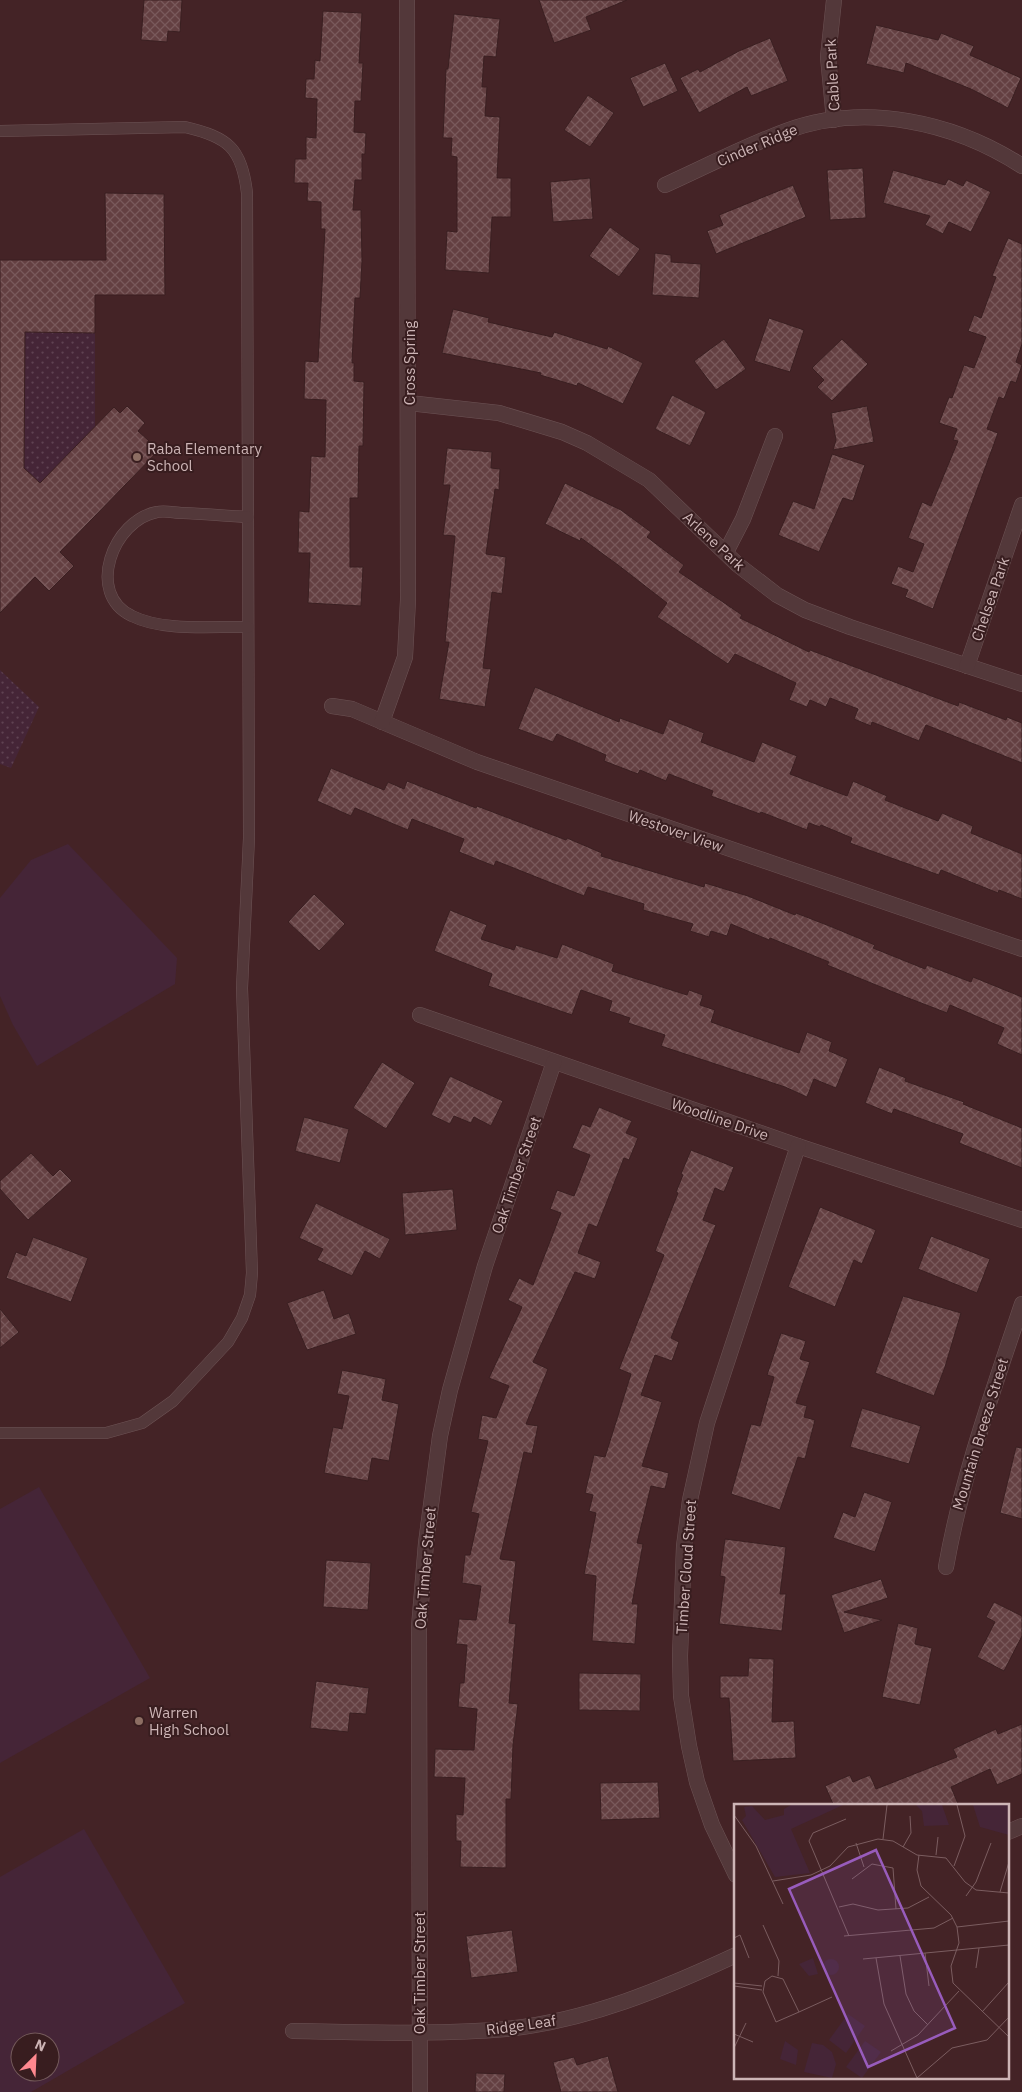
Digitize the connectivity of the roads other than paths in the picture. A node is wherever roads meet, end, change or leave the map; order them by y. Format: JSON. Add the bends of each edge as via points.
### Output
{"nodes":[{"id":1,"x":407,"y":0,"type":"edge"},
{"id":2,"x":834,"y":0,"type":"edge"},
{"id":3,"x":834,"y":120,"type":"junction"},
{"id":4,"x":0,"y":130,"type":"edge"},
{"id":5,"x":1022,"y":166,"type":"edge"},
{"id":6,"x":665,"y":185,"type":"dead end"},
{"id":7,"x":409,"y":403,"type":"junction"},
{"id":8,"x":774,"y":436,"type":"dead end"},
{"id":9,"x":1022,"y":505,"type":"edge"},
{"id":10,"x":248,"y":517,"type":"junction"},
{"id":11,"x":726,"y":552,"type":"junction"},
{"id":12,"x":248,"y":627,"type":"junction"},
{"id":13,"x":967,"y":666,"type":"junction"},
{"id":14,"x":1022,"y":684,"type":"edge"},
{"id":15,"x":332,"y":706,"type":"dead end"},
{"id":16,"x":382,"y":722,"type":"junction"},
{"id":17,"x":1022,"y":949,"type":"edge"},
{"id":18,"x":420,"y":1015,"type":"dead end"},
{"id":19,"x":554,"y":1062,"type":"junction"},
{"id":20,"x":798,"y":1146,"type":"junction"},
{"id":21,"x":1022,"y":1220,"type":"edge"},
{"id":22,"x":1022,"y":1304,"type":"edge"},
{"id":23,"x":0,"y":1433,"type":"edge"},
{"id":24,"x":946,"y":1567,"type":"dead end"},
{"id":25,"x":1022,"y":1826,"type":"edge"},
{"id":26,"x":1010,"y":1831,"type":"edge"},
{"id":27,"x":734,"y":1871,"type":"edge"},
{"id":28,"x":734,"y":1955,"type":"edge"},
{"id":29,"x":293,"y":2031,"type":"dead end"},
{"id":30,"x":420,"y":2032,"type":"junction"},
{"id":31,"x":420,"y":2092,"type":"edge"}],
"edges":[{"from":1,"to":7,"type":"street","name":"Cross Spring"},
{"from":2,"to":3,"type":"street","name":"Cable Park","via":[[828,57]]},
{"from":3,"to":5,"type":"street","name":"Cinder Ridge","via":[[895,119],[923,123],[976,140]]},
{"from":3,"to":6,"type":"street","name":"Cinder Ridge","via":[[786,131]]},
{"from":4,"to":10,"type":"lane","via":[[185,127],[211,133],[226,142],[238,156],[245,171],[247,193]]},
{"from":7,"to":11,"type":"street","name":"Arlene Park","via":[[499,413],[535,422],[587,443],[648,480]]},
{"from":7,"to":16,"type":"street","name":"Cross Spring","via":[[405,657]]},
{"from":8,"to":11,"type":"street","via":[[743,519]]},
{"from":9,"to":13,"type":"street","name":"Chelsea Park"},
{"from":10,"to":12,"type":"lane"},
{"from":10,"to":12,"type":"lane","via":[[156,512],[133,522],[118,539],[109,559],[107,578],[112,600],[130,616],[156,625]]},
{"from":11,"to":13,"type":"street","name":"Arlene Park","via":[[754,579],[805,610]]},
{"from":12,"to":23,"type":"lane","via":[[249,838],[242,988],[252,1274],[250,1295],[242,1318],[214,1359],[174,1401],[142,1423],[106,1433]]},
{"from":13,"to":14,"type":"street","name":"Arlene Park"},
{"from":15,"to":16,"type":"street","name":"Westover View","via":[[352,709]]},
{"from":16,"to":17,"type":"street","name":"Westover View","via":[[477,762]]},
{"from":18,"to":19,"type":"street","name":"Woodline Drive"},
{"from":19,"to":20,"type":"street","name":"Woodline Drive"},
{"from":19,"to":30,"type":"street","name":"Oak Timber Street","via":[[485,1266],[440,1436],[419,1627]]},
{"from":20,"to":21,"type":"street","name":"Woodline Drive"},
{"from":20,"to":27,"type":"street","name":"Timber Cloud Street","via":[[706,1423],[684,1546],[680,1656],[686,1729],[697,1782]]},
{"from":22,"to":24,"type":"street","name":"Mountain Breeze Street","via":[[976,1439],[955,1516]]},
{"from":25,"to":26,"type":"street"},
{"from":28,"to":30,"type":"street","name":"Ridge Leaf","via":[[634,1999],[567,2019],[507,2029]]},
{"from":29,"to":30,"type":"street","name":"Ridge Leaf"},
{"from":30,"to":31,"type":"street","name":"Oak Timber Street"}]}
